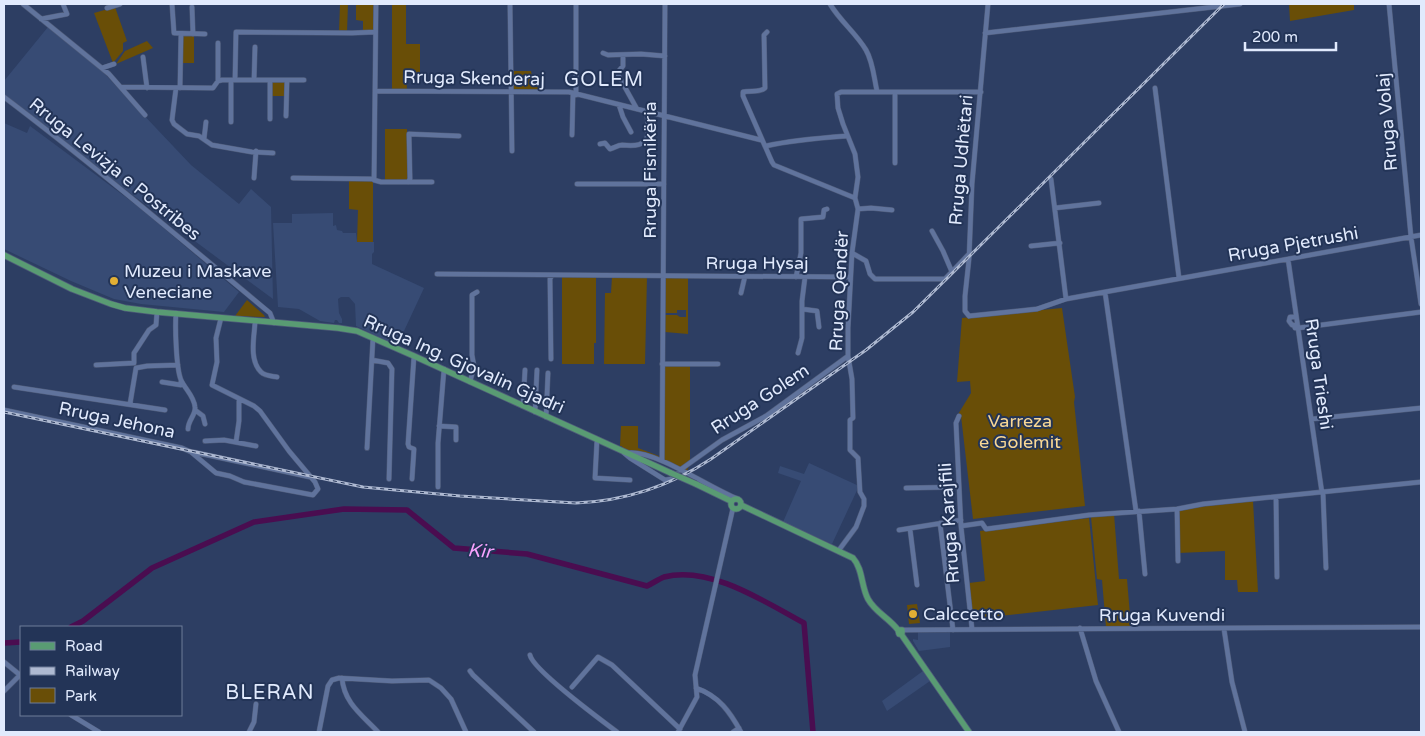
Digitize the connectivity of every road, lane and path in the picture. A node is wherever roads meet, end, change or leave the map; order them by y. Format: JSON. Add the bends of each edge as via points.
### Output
{"nodes":[{"id":1,"x":22,"y":4,"type":"edge"},
{"id":2,"x":63,"y":4,"type":"edge"},
{"id":3,"x":120,"y":4,"type":"edge"},
{"id":4,"x":172,"y":4,"type":"edge"},
{"id":5,"x":376,"y":4,"type":"edge"},
{"id":6,"x":510,"y":4,"type":"edge"},
{"id":7,"x":576,"y":4,"type":"edge"},
{"id":8,"x":665,"y":4,"type":"edge"},
{"id":9,"x":830,"y":4,"type":"edge"},
{"id":10,"x":988,"y":4,"type":"edge"},
{"id":11,"x":1240,"y":4,"type":"edge"},
{"id":12,"x":1390,"y":4,"type":"edge"},
{"id":13,"x":192,"y":7,"type":"dead end"},
{"id":14,"x":107,"y":8,"type":"dead end"},
{"id":15,"x":41,"y":19,"type":"junction"},
{"id":16,"x":375,"y":32,"type":"junction"},
{"id":17,"x":767,"y":32,"type":"dead end"},
{"id":18,"x":986,"y":33,"type":"junction"},
{"id":19,"x":180,"y":34,"type":"junction"},
{"id":20,"x":193,"y":34,"type":"junction"},
{"id":21,"x":205,"y":34,"type":"dead end"},
{"id":22,"x":218,"y":43,"type":"dead end"},
{"id":23,"x":255,"y":47,"type":"dead end"},
{"id":24,"x":602,"y":53,"type":"dead end"},
{"id":25,"x":623,"y":55,"type":"junction"},
{"id":26,"x":665,"y":56,"type":"junction"},
{"id":27,"x":143,"y":57,"type":"dead end"},
{"id":28,"x":114,"y":64,"type":"dead end"},
{"id":29,"x":102,"y":68,"type":"junction"},
{"id":30,"x":233,"y":80,"type":"junction"},
{"id":31,"x":254,"y":80,"type":"junction"},
{"id":32,"x":270,"y":80,"type":"junction"},
{"id":33,"x":287,"y":80,"type":"junction"},
{"id":34,"x":304,"y":80,"type":"dead end"},
{"id":35,"x":218,"y":81,"type":"junction"},
{"id":36,"x":121,"y":87,"type":"junction"},
{"id":37,"x":147,"y":88,"type":"junction"},
{"id":38,"x":178,"y":88,"type":"junction"},
{"id":39,"x":1155,"y":88,"type":"dead end"},
{"id":40,"x":375,"y":91,"type":"junction"},
{"id":41,"x":878,"y":91,"type":"junction"},
{"id":42,"x":511,"y":92,"type":"junction"},
{"id":43,"x":895,"y":92,"type":"junction"},
{"id":44,"x":981,"y":92,"type":"junction"},
{"id":45,"x":575,"y":94,"type":"junction"},
{"id":46,"x":4,"y":98,"type":"edge"},
{"id":47,"x":619,"y":105,"type":"junction"},
{"id":48,"x":637,"y":109,"type":"junction"},
{"id":49,"x":648,"y":112,"type":"junction"},
{"id":50,"x":145,"y":116,"type":"dead end"},
{"id":51,"x":286,"y":116,"type":"dead end"},
{"id":52,"x":664,"y":116,"type":"junction"},
{"id":53,"x":270,"y":119,"type":"dead end"},
{"id":54,"x":206,"y":122,"type":"dead end"},
{"id":55,"x":231,"y":122,"type":"dead end"},
{"id":56,"x":631,"y":132,"type":"dead end"},
{"id":57,"x":572,"y":135,"type":"dead end"},
{"id":58,"x":459,"y":136,"type":"dead end"},
{"id":59,"x":846,"y":136,"type":"junction"},
{"id":60,"x":204,"y":139,"type":"junction"},
{"id":61,"x":761,"y":140,"type":"junction"},
{"id":62,"x":600,"y":144,"type":"dead end"},
{"id":63,"x":766,"y":146,"type":"junction"},
{"id":64,"x":512,"y":151,"type":"dead end"},
{"id":65,"x":256,"y":152,"type":"junction"},
{"id":66,"x":273,"y":153,"type":"dead end"},
{"id":67,"x":895,"y":163,"type":"dead end"},
{"id":68,"x":254,"y":178,"type":"dead end"},
{"id":69,"x":293,"y":178,"type":"dead end"},
{"id":70,"x":374,"y":179,"type":"junction"},
{"id":71,"x":1052,"y":179,"type":"dead end"},
{"id":72,"x":408,"y":182,"type":"junction"},
{"id":73,"x":432,"y":182,"type":"dead end"},
{"id":74,"x":578,"y":184,"type":"dead end"},
{"id":75,"x":664,"y":184,"type":"junction"},
{"id":76,"x":855,"y":198,"type":"junction"},
{"id":77,"x":1099,"y":203,"type":"dead end"},
{"id":78,"x":1055,"y":208,"type":"junction"},
{"id":79,"x":827,"y":209,"type":"dead end"},
{"id":80,"x":858,"y":209,"type":"junction"},
{"id":81,"x":892,"y":210,"type":"dead end"},
{"id":82,"x":932,"y":231,"type":"dead end"},
{"id":83,"x":1421,"y":236,"type":"edge"},
{"id":84,"x":1411,"y":237,"type":"junction"},
{"id":85,"x":1060,"y":243,"type":"junction"},
{"id":86,"x":1031,"y":246,"type":"dead end"},
{"id":87,"x":852,"y":253,"type":"junction"},
{"id":88,"x":4,"y":255,"type":"edge"},
{"id":89,"x":968,"y":255,"type":"junction"},
{"id":90,"x":1288,"y":259,"type":"junction"},
{"id":91,"x":952,"y":272,"type":"junction"},
{"id":92,"x":437,"y":274,"type":"dead end"},
{"id":93,"x":552,"y":275,"type":"junction"},
{"id":94,"x":663,"y":276,"type":"junction"},
{"id":95,"x":745,"y":276,"type":"junction"},
{"id":96,"x":796,"y":277,"type":"junction"},
{"id":97,"x":805,"y":277,"type":"junction"},
{"id":98,"x":850,"y":277,"type":"junction"},
{"id":99,"x":1179,"y":278,"type":"junction"},
{"id":100,"x":477,"y":292,"type":"dead end"},
{"id":101,"x":1104,"y":292,"type":"junction"},
{"id":102,"x":740,"y":293,"type":"dead end"},
{"id":103,"x":1066,"y":299,"type":"junction"},
{"id":104,"x":1421,"y":304,"type":"edge"},
{"id":105,"x":802,"y":308,"type":"junction"},
{"id":106,"x":157,"y":312,"type":"junction"},
{"id":107,"x":1421,"y":312,"type":"edge"},
{"id":108,"x":176,"y":313,"type":"junction"},
{"id":109,"x":969,"y":317,"type":"joint"},
{"id":110,"x":1294,"y":317,"type":"dead end"},
{"id":111,"x":221,"y":318,"type":"junction"},
{"id":112,"x":257,"y":322,"type":"junction"},
{"id":113,"x":274,"y":323,"type":"junction"},
{"id":114,"x":819,"y":327,"type":"dead end"},
{"id":115,"x":1298,"y":328,"type":"junction"},
{"id":116,"x":373,"y":338,"type":"junction"},
{"id":117,"x":798,"y":352,"type":"dead end"},
{"id":118,"x":414,"y":356,"type":"junction"},
{"id":119,"x":848,"y":356,"type":"junction"},
{"id":120,"x":551,"y":359,"type":"dead end"},
{"id":121,"x":372,"y":360,"type":"junction"},
{"id":122,"x":662,"y":364,"type":"junction"},
{"id":123,"x":718,"y":364,"type":"dead end"},
{"id":124,"x":96,"y":365,"type":"dead end"},
{"id":125,"x":178,"y":365,"type":"junction"},
{"id":126,"x":444,"y":369,"type":"junction"},
{"id":127,"x":525,"y":370,"type":"dead end"},
{"id":128,"x":537,"y":370,"type":"dead end"},
{"id":129,"x":548,"y":373,"type":"dead end"},
{"id":130,"x":277,"y":377,"type":"dead end"},
{"id":131,"x":181,"y":381,"type":"junction"},
{"id":132,"x":162,"y":382,"type":"dead end"},
{"id":133,"x":470,"y":382,"type":"junction"},
{"id":134,"x":14,"y":387,"type":"dead end"},
{"id":135,"x":239,"y":399,"type":"junction"},
{"id":136,"x":130,"y":404,"type":"junction"},
{"id":137,"x":523,"y":406,"type":"junction"},
{"id":138,"x":1421,"y":408,"type":"edge"},
{"id":139,"x":4,"y":410,"type":"edge"},
{"id":140,"x":165,"y":410,"type":"dead end"},
{"id":141,"x":195,"y":410,"type":"junction"},
{"id":142,"x":535,"y":412,"type":"junction"},
{"id":143,"x":958,"y":416,"type":"dead end"},
{"id":144,"x":546,"y":417,"type":"junction"},
{"id":145,"x":1312,"y":419,"type":"junction"},
{"id":146,"x":205,"y":424,"type":"dead end"},
{"id":147,"x":439,"y":426,"type":"junction"},
{"id":148,"x":188,"y":429,"type":"dead end"},
{"id":149,"x":456,"y":440,"type":"dead end"},
{"id":150,"x":597,"y":440,"type":"junction"},
{"id":151,"x":205,"y":441,"type":"dead end"},
{"id":152,"x":236,"y":442,"type":"junction"},
{"id":153,"x":256,"y":446,"type":"dead end"},
{"id":154,"x":367,"y":448,"type":"dead end"},
{"id":155,"x":192,"y":452,"type":"junction"},
{"id":156,"x":624,"y":453,"type":"junction"},
{"id":157,"x":662,"y":461,"type":"junction"},
{"id":158,"x":688,"y":466,"type":"junction"},
{"id":159,"x":679,"y":470,"type":"junction"},
{"id":160,"x":687,"y":474,"type":"junction"},
{"id":161,"x":311,"y":477,"type":"junction"},
{"id":162,"x":412,"y":478,"type":"dead end"},
{"id":163,"x":389,"y":479,"type":"dead end"},
{"id":164,"x":630,"y":480,"type":"dead end"},
{"id":165,"x":1421,"y":482,"type":"edge"},
{"id":166,"x":438,"y":487,"type":"dead end"},
{"id":167,"x":959,"y":487,"type":"junction"},
{"id":168,"x":906,"y":488,"type":"dead end"},
{"id":169,"x":1322,"y":493,"type":"junction"},
{"id":170,"x":1276,"y":497,"type":"junction"},
{"id":171,"x":731,"y":502,"type":"junction"},
{"id":172,"x":739,"y":502,"type":"junction"},
{"id":173,"x":1177,"y":509,"type":"junction"},
{"id":174,"x":732,"y":511,"type":"junction"},
{"id":175,"x":1138,"y":511,"type":"junction"},
{"id":176,"x":940,"y":523,"type":"junction"},
{"id":177,"x":961,"y":523,"type":"junction"},
{"id":178,"x":910,"y":529,"type":"junction"},
{"id":179,"x":899,"y":530,"type":"dead end"},
{"id":180,"x":839,"y":550,"type":"junction"},
{"id":181,"x":1178,"y":561,"type":"dead end"},
{"id":182,"x":1326,"y":568,"type":"dead end"},
{"id":183,"x":1146,"y":574,"type":"dead end"},
{"id":184,"x":1277,"y":577,"type":"dead end"},
{"id":185,"x":917,"y":585,"type":"dead end"},
{"id":186,"x":1421,"y":627,"type":"edge"},
{"id":187,"x":1080,"y":628,"type":"junction"},
{"id":188,"x":972,"y":629,"type":"junction"},
{"id":189,"x":1224,"y":629,"type":"junction"},
{"id":190,"x":953,"y":630,"type":"junction"},
{"id":191,"x":901,"y":631,"type":"junction"},
{"id":192,"x":530,"y":655,"type":"dead end"},
{"id":193,"x":4,"y":662,"type":"edge"},
{"id":194,"x":470,"y":671,"type":"dead end"},
{"id":195,"x":20,"y":675,"type":"edge"},
{"id":196,"x":342,"y":678,"type":"junction"},
{"id":197,"x":572,"y":687,"type":"dead end"},
{"id":198,"x":696,"y":688,"type":"junction"},
{"id":199,"x":4,"y":692,"type":"edge"},
{"id":200,"x":256,"y":704,"type":"dead end"},
{"id":201,"x":74,"y":716,"type":"edge"},
{"id":202,"x":740,"y":730,"type":"edge"},
{"id":203,"x":679,"y":731,"type":"edge"},
{"id":204,"x":99,"y":732,"type":"edge"},
{"id":205,"x":249,"y":732,"type":"edge"},
{"id":206,"x":319,"y":732,"type":"edge"},
{"id":207,"x":378,"y":732,"type":"edge"},
{"id":208,"x":466,"y":732,"type":"edge"},
{"id":209,"x":534,"y":732,"type":"edge"},
{"id":210,"x":617,"y":732,"type":"edge"},
{"id":211,"x":733,"y":732,"type":"edge"},
{"id":212,"x":969,"y":732,"type":"edge"},
{"id":213,"x":1119,"y":732,"type":"edge"},
{"id":214,"x":1244,"y":732,"type":"edge"}],
"edges":[{"from":1,"to":15,"type":"street"},
{"from":2,"to":15,"type":"street","via":[[67,14]]},
{"from":3,"to":14,"type":"street"},
{"from":4,"to":19,"type":"street","via":[[173,31]]},
{"from":5,"to":16,"type":"street"},
{"from":6,"to":42,"type":"street"},
{"from":7,"to":45,"type":"street"},
{"from":8,"to":26,"type":"street","name":"Rruga Fisnikëria"},
{"from":9,"to":41,"type":"street","via":[[865,49]]},
{"from":10,"to":18,"type":"street","name":"Rruga Udhëtari"},
{"from":11,"to":18,"type":"street"},
{"from":12,"to":84,"type":"street","name":"Rruga Volaj"},
{"from":13,"to":20,"type":"street"},
{"from":15,"to":29,"type":"street"},
{"from":16,"to":30,"type":"street","via":[[237,32]]},
{"from":16,"to":40,"type":"street"},
{"from":17,"to":61,"type":"street","via":[[764,35],[765,88],[743,92],[742,96]]},
{"from":18,"to":44,"type":"street","name":"Rruga Udhëtari"},
{"from":19,"to":20,"type":"street"},
{"from":19,"to":38,"type":"street"},
{"from":20,"to":21,"type":"street"},
{"from":22,"to":35,"type":"street"},
{"from":23,"to":31,"type":"street"},
{"from":24,"to":25,"type":"street"},
{"from":25,"to":26,"type":"street"},
{"from":25,"to":48,"type":"street","via":[[623,66],[617,73]]},
{"from":26,"to":52,"type":"street","name":"Rruga Fisnikëria"},
{"from":27,"to":37,"type":"street"},
{"from":28,"to":29,"type":"street"},
{"from":29,"to":36,"type":"street"},
{"from":30,"to":31,"type":"street"},
{"from":30,"to":35,"type":"street"},
{"from":30,"to":55,"type":"street"},
{"from":31,"to":32,"type":"street"},
{"from":32,"to":33,"type":"street"},
{"from":32,"to":53,"type":"street"},
{"from":33,"to":34,"type":"street"},
{"from":33,"to":51,"type":"street"},
{"from":35,"to":38,"type":"street","via":[[213,88]]},
{"from":36,"to":37,"type":"street"},
{"from":36,"to":50,"type":"street"},
{"from":37,"to":38,"type":"street"},
{"from":38,"to":60,"type":"street","via":[[173,122],[187,134]]},
{"from":39,"to":99,"type":"street"},
{"from":40,"to":42,"type":"street","name":"Rruga Skenderaj"},
{"from":40,"to":70,"type":"street"},
{"from":41,"to":43,"type":"street","name":"Rruga Qendër"},
{"from":41,"to":59,"type":"street","name":"Rruga Qendër","via":[[837,94]]},
{"from":42,"to":45,"type":"street","name":"Rruga Skenderaj"},
{"from":42,"to":64,"type":"street"},
{"from":43,"to":44,"type":"street","name":"Rruga Qendër"},
{"from":43,"to":67,"type":"street"},
{"from":44,"to":89,"type":"street","name":"Rruga Udhëtari"},
{"from":45,"to":47,"type":"street","name":"Rruga Skenderaj"},
{"from":45,"to":57,"type":"street"},
{"from":46,"to":113,"type":"street","name":"Rruga Levizja e Postribes","via":[[174,233],[270,314]]},
{"from":47,"to":48,"type":"street","name":"Rruga Skenderaj"},
{"from":47,"to":56,"type":"street"},
{"from":48,"to":49,"type":"street","name":"Rruga Skenderaj"},
{"from":49,"to":52,"type":"street","name":"Rruga Skenderaj"},
{"from":49,"to":62,"type":"street","via":[[648,134],[644,143],[610,149],[605,143]]},
{"from":52,"to":61,"type":"street","name":"Rruga Skenderaj"},
{"from":52,"to":75,"type":"street","name":"Rruga Fisnikëria"},
{"from":54,"to":60,"type":"street"},
{"from":58,"to":72,"type":"street","via":[[409,134]]},
{"from":59,"to":63,"type":"street"},
{"from":59,"to":76,"type":"street","name":"Rruga Qendër","via":[[857,162]]},
{"from":60,"to":65,"type":"street","via":[[212,145]]},
{"from":61,"to":63,"type":"street"},
{"from":63,"to":76,"type":"street","via":[[774,165]]},
{"from":65,"to":66,"type":"street"},
{"from":65,"to":68,"type":"street"},
{"from":69,"to":70,"type":"street"},
{"from":70,"to":72,"type":"street"},
{"from":71,"to":78,"type":"street"},
{"from":72,"to":73,"type":"street"},
{"from":74,"to":75,"type":"street"},
{"from":75,"to":94,"type":"street","name":"Rruga Fisnikëria"},
{"from":76,"to":80,"type":"street","name":"Rruga Qendër"},
{"from":77,"to":78,"type":"street"},
{"from":78,"to":85,"type":"street"},
{"from":79,"to":96,"type":"street","via":[[824,217],[801,219],[801,253]]},
{"from":80,"to":81,"type":"street"},
{"from":80,"to":87,"type":"street","name":"Rruga Qendër"},
{"from":82,"to":91,"type":"street"},
{"from":83,"to":84,"type":"street","name":"Rruga Pjetrushi"},
{"from":84,"to":90,"type":"street","name":"Rruga Pjetrushi"},
{"from":84,"to":104,"type":"street","name":"Rruga Volaj"},
{"from":85,"to":86,"type":"street"},
{"from":85,"to":103,"type":"street"},
{"from":87,"to":91,"type":"street","via":[[866,261],[875,279],[945,279]]},
{"from":87,"to":98,"type":"street","name":"Rruga Qendër"},
{"from":88,"to":106,"type":"main road","name":"Rruga Ing. Gjovalin Gjadri","via":[[72,289],[111,304]]},
{"from":89,"to":91,"type":"street"},
{"from":89,"to":109,"type":"street","name":"Rruga Udhëtari","via":[[964,306]]},
{"from":90,"to":99,"type":"street","name":"Rruga Pjetrushi"},
{"from":90,"to":115,"type":"street","name":"Rruga Trieshi"},
{"from":92,"to":93,"type":"street"},
{"from":93,"to":94,"type":"street"},
{"from":93,"to":120,"type":"street"},
{"from":94,"to":95,"type":"street","name":"Rruga Hysaj"},
{"from":94,"to":122,"type":"street","name":"Rruga Fisnikëria"},
{"from":95,"to":96,"type":"street","name":"Rruga Hysaj"},
{"from":95,"to":102,"type":"street"},
{"from":96,"to":97,"type":"street","name":"Rruga Hysaj"},
{"from":97,"to":98,"type":"street","name":"Rruga Hysaj"},
{"from":97,"to":105,"type":"street"},
{"from":98,"to":119,"type":"street","name":"Rruga Qendër"},
{"from":99,"to":101,"type":"street","name":"Rruga Pjetrushi"},
{"from":100,"to":133,"type":"street","via":[[472,295],[474,366]]},
{"from":101,"to":103,"type":"street","name":"Rruga Pjetrushi"},
{"from":101,"to":175,"type":"street"},
{"from":103,"to":109,"type":"street","name":"Rruga Pjetrushi","via":[[1037,309]]},
{"from":105,"to":114,"type":"street","via":[[818,311]]},
{"from":105,"to":117,"type":"street","via":[[802,338]]},
{"from":106,"to":108,"type":"main road","name":"Rruga Ing. Gjovalin Gjadri"},
{"from":106,"to":124,"type":"street","via":[[156,326],[149,330],[134,353],[134,363]]},
{"from":107,"to":115,"type":"street"},
{"from":108,"to":111,"type":"main road","name":"Rruga Ing. Gjovalin Gjadri"},
{"from":108,"to":125,"type":"street"},
{"from":110,"to":115,"type":"street","via":[[1289,321]]},
{"from":111,"to":112,"type":"main road","name":"Rruga Ing. Gjovalin Gjadri"},
{"from":111,"to":135,"type":"street","via":[[212,385]]},
{"from":112,"to":113,"type":"main road","name":"Rruga Ing. Gjovalin Gjadri"},
{"from":112,"to":130,"type":"street","via":[[255,358],[261,372]]},
{"from":113,"to":116,"type":"main road","name":"Rruga Ing. Gjovalin Gjadri","via":[[350,330]]},
{"from":115,"to":145,"type":"street","name":"Rruga Trieshi"},
{"from":116,"to":118,"type":"main road","name":"Rruga Ing. Gjovalin Gjadri"},
{"from":116,"to":121,"type":"street"},
{"from":118,"to":126,"type":"main road","name":"Rruga Ing. Gjovalin Gjadri"},
{"from":118,"to":162,"type":"street","via":[[408,444],[414,449]]},
{"from":119,"to":158,"type":"street","name":"Rruga Golem","via":[[766,416],[722,440]]},
{"from":119,"to":180,"type":"street","name":"Rruga Qendër","via":[[854,401],[850,450],[858,458],[860,492],[864,503],[856,527]]},
{"from":121,"to":154,"type":"street"},
{"from":121,"to":163,"type":"street","via":[[388,362],[392,369]]},
{"from":122,"to":123,"type":"street"},
{"from":122,"to":157,"type":"street","name":"Rruga Fisnikëria"},
{"from":125,"to":131,"type":"street"},
{"from":125,"to":136,"type":"street","via":[[136,368]]},
{"from":126,"to":133,"type":"main road","name":"Rruga Ing. Gjovalin Gjadri"},
{"from":126,"to":147,"type":"street"},
{"from":127,"to":137,"type":"street"},
{"from":128,"to":142,"type":"street"},
{"from":129,"to":144,"type":"street"},
{"from":131,"to":132,"type":"street","via":[[181,385]]},
{"from":131,"to":141,"type":"street","via":[[193,398]]},
{"from":133,"to":137,"type":"main road","name":"Rruga Ing. Gjovalin Gjadri"},
{"from":134,"to":136,"type":"street"},
{"from":135,"to":152,"type":"street"},
{"from":135,"to":161,"type":"street","via":[[260,411]]},
{"from":136,"to":140,"type":"street"},
{"from":137,"to":142,"type":"main road","name":"Rruga Ing. Gjovalin Gjadri"},
{"from":138,"to":145,"type":"street"},
{"from":139,"to":155,"type":"street","name":"Rruga Jehona"},
{"from":141,"to":146,"type":"street","via":[[203,416]]},
{"from":141,"to":148,"type":"street"},
{"from":142,"to":144,"type":"main road","name":"Rruga Ing. Gjovalin Gjadri"},
{"from":143,"to":167,"type":"street","name":"Rruga Karajfili"},
{"from":144,"to":150,"type":"main road","name":"Rruga Ing. Gjovalin Gjadri"},
{"from":145,"to":169,"type":"street","name":"Rruga Trieshi"},
{"from":147,"to":149,"type":"street","via":[[456,427]]},
{"from":147,"to":166,"type":"street"},
{"from":150,"to":156,"type":"main road","name":"Rruga Ing. Gjovalin Gjadri"},
{"from":150,"to":164,"type":"street","via":[[595,478]]},
{"from":151,"to":152,"type":"street"},
{"from":152,"to":153,"type":"street"},
{"from":155,"to":161,"type":"street"},
{"from":155,"to":161,"type":"street","name":"Rruga Jehona","via":[[216,473],[296,493],[311,495],[316,492],[317,485]]},
{"from":156,"to":157,"type":"street","via":[[639,453]]},
{"from":156,"to":159,"type":"street","via":[[665,480],[676,476]]},
{"from":156,"to":171,"type":"main road","name":"Rruga Ing. Gjovalin Gjadri","bridge":true},
{"from":157,"to":159,"type":"street"},
{"from":158,"to":159,"type":"street","name":"Rruga Golem"},
{"from":158,"to":160,"type":"street"},
{"from":159,"to":160,"type":"street"},
{"from":160,"to":172,"type":"street"},
{"from":165,"to":169,"type":"street"},
{"from":167,"to":168,"type":"street"},
{"from":167,"to":177,"type":"street","name":"Rruga Karajfili"},
{"from":169,"to":170,"type":"street"},
{"from":169,"to":182,"type":"street","name":"Rruga Trieshi"},
{"from":170,"to":173,"type":"street"},
{"from":170,"to":184,"type":"street"},
{"from":171,"to":172,"type":"main road"},
{"from":171,"to":174,"type":"main road"},
{"from":172,"to":174,"type":"main road","via":[[737,509]]},
{"from":172,"to":180,"type":"main road"},
{"from":173,"to":175,"type":"street"},
{"from":173,"to":181,"type":"street"},
{"from":174,"to":198,"type":"street","via":[[695,675]]},
{"from":175,"to":177,"type":"street","via":[[986,529],[982,523]]},
{"from":175,"to":183,"type":"street"},
{"from":176,"to":177,"type":"street"},
{"from":176,"to":178,"type":"street"},
{"from":176,"to":190,"type":"street"},
{"from":177,"to":188,"type":"street","name":"Rruga Karajfili"},
{"from":178,"to":179,"type":"street"},
{"from":178,"to":185,"type":"street"},
{"from":180,"to":191,"type":"main road","via":[[856,561],[868,599]]},
{"from":186,"to":189,"type":"street","name":"Rruga Kuvendi"},
{"from":187,"to":188,"type":"street","name":"Rruga Kuvendi"},
{"from":187,"to":189,"type":"street","name":"Rruga Kuvendi"},
{"from":187,"to":213,"type":"street","via":[[1096,681]]},
{"from":188,"to":190,"type":"street","name":"Rruga Kuvendi"},
{"from":189,"to":214,"type":"street"},
{"from":190,"to":191,"type":"street","name":"Rruga Kuvendi"},
{"from":191,"to":212,"type":"main road"},
{"from":192,"to":210,"type":"street","via":[[534,664]]},
{"from":193,"to":195,"type":"street"},
{"from":194,"to":209,"type":"street"},
{"from":195,"to":199,"type":"street"},
{"from":196,"to":206,"type":"street","via":[[329,683]]},
{"from":196,"to":207,"type":"street","via":[[348,700]]},
{"from":196,"to":208,"type":"street","via":[[429,680],[451,699]]},
{"from":197,"to":203,"type":"street","via":[[598,657],[602,658]]},
{"from":198,"to":202,"type":"street","via":[[724,705]]},
{"from":198,"to":203,"type":"street","via":[[697,697]]},
{"from":200,"to":205,"type":"street"},
{"from":201,"to":204,"type":"street"},
{"from":202,"to":211,"type":"street"}]}
